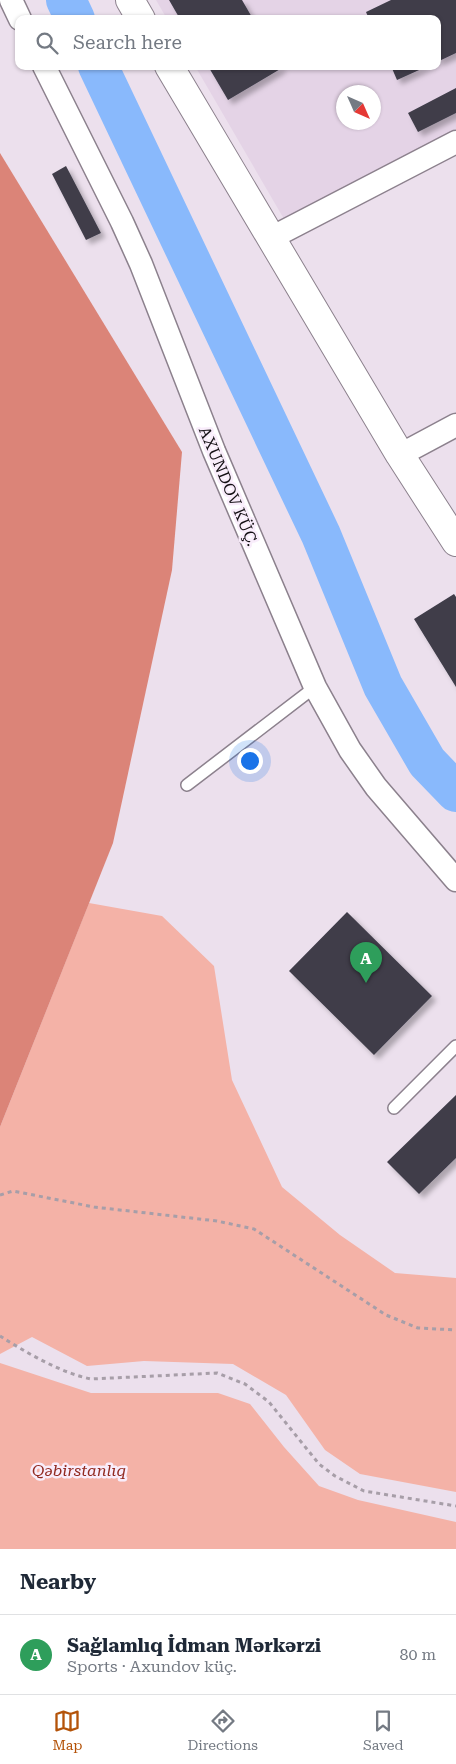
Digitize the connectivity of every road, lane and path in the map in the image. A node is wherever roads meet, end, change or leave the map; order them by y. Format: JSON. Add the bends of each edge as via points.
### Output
{"nodes":[{"id":1,"x":11,"y":0,"type":"edge"},
{"id":2,"x":130,"y":0,"type":"edge"},
{"id":3,"x":18,"y":15,"type":"edge"},
{"id":4,"x":139,"y":15,"type":"edge"},
{"id":5,"x":46,"y":70,"type":"edge"},
{"id":6,"x":171,"y":70,"type":"edge"},
{"id":7,"x":456,"y":142,"type":"edge"},
{"id":8,"x":270,"y":238,"type":"junction"},
{"id":9,"x":456,"y":425,"type":"edge"},
{"id":10,"x":400,"y":455,"type":"junction"},
{"id":11,"x":456,"y":542,"type":"edge"},
{"id":12,"x":315,"y":687,"type":"junction"},
{"id":13,"x":187,"y":786,"type":"dead end"},
{"id":14,"x":456,"y":880,"type":"edge"},
{"id":15,"x":456,"y":1046,"type":"edge"},
{"id":16,"x":394,"y":1108,"type":"dead end"},
{"id":17,"x":0,"y":1196,"type":"edge"},
{"id":18,"x":456,"y":1330,"type":"edge"},
{"id":19,"x":0,"y":1336,"type":"edge"},
{"id":20,"x":456,"y":1506,"type":"edge"}],
"edges":[{"from":1,"to":3,"type":"street"},
{"from":2,"to":4,"type":"street"},
{"from":5,"to":12,"type":"street","name":"AXUNDOV KÜÇ.","via":[[130,239],[214,451]]},
{"from":6,"to":8,"type":"street"},
{"from":7,"to":8,"type":"street"},
{"from":8,"to":10,"type":"street"},
{"from":9,"to":10,"type":"street"},
{"from":10,"to":11,"type":"street"},
{"from":12,"to":13,"type":"lane"},
{"from":12,"to":14,"type":"street","name":"AXUNDOV KÜÇ.","via":[[350,750],[376,787]]},
{"from":15,"to":16,"type":"lane"},
{"from":17,"to":18,"type":"path","via":[[13,1191],[94,1207],[217,1221],[254,1229],[386,1315],[418,1328]]},
{"from":19,"to":20,"type":"path","via":[[76,1376],[91,1379],[217,1373],[245,1384],[269,1402],[319,1464],[335,1476],[364,1490]]}]}
